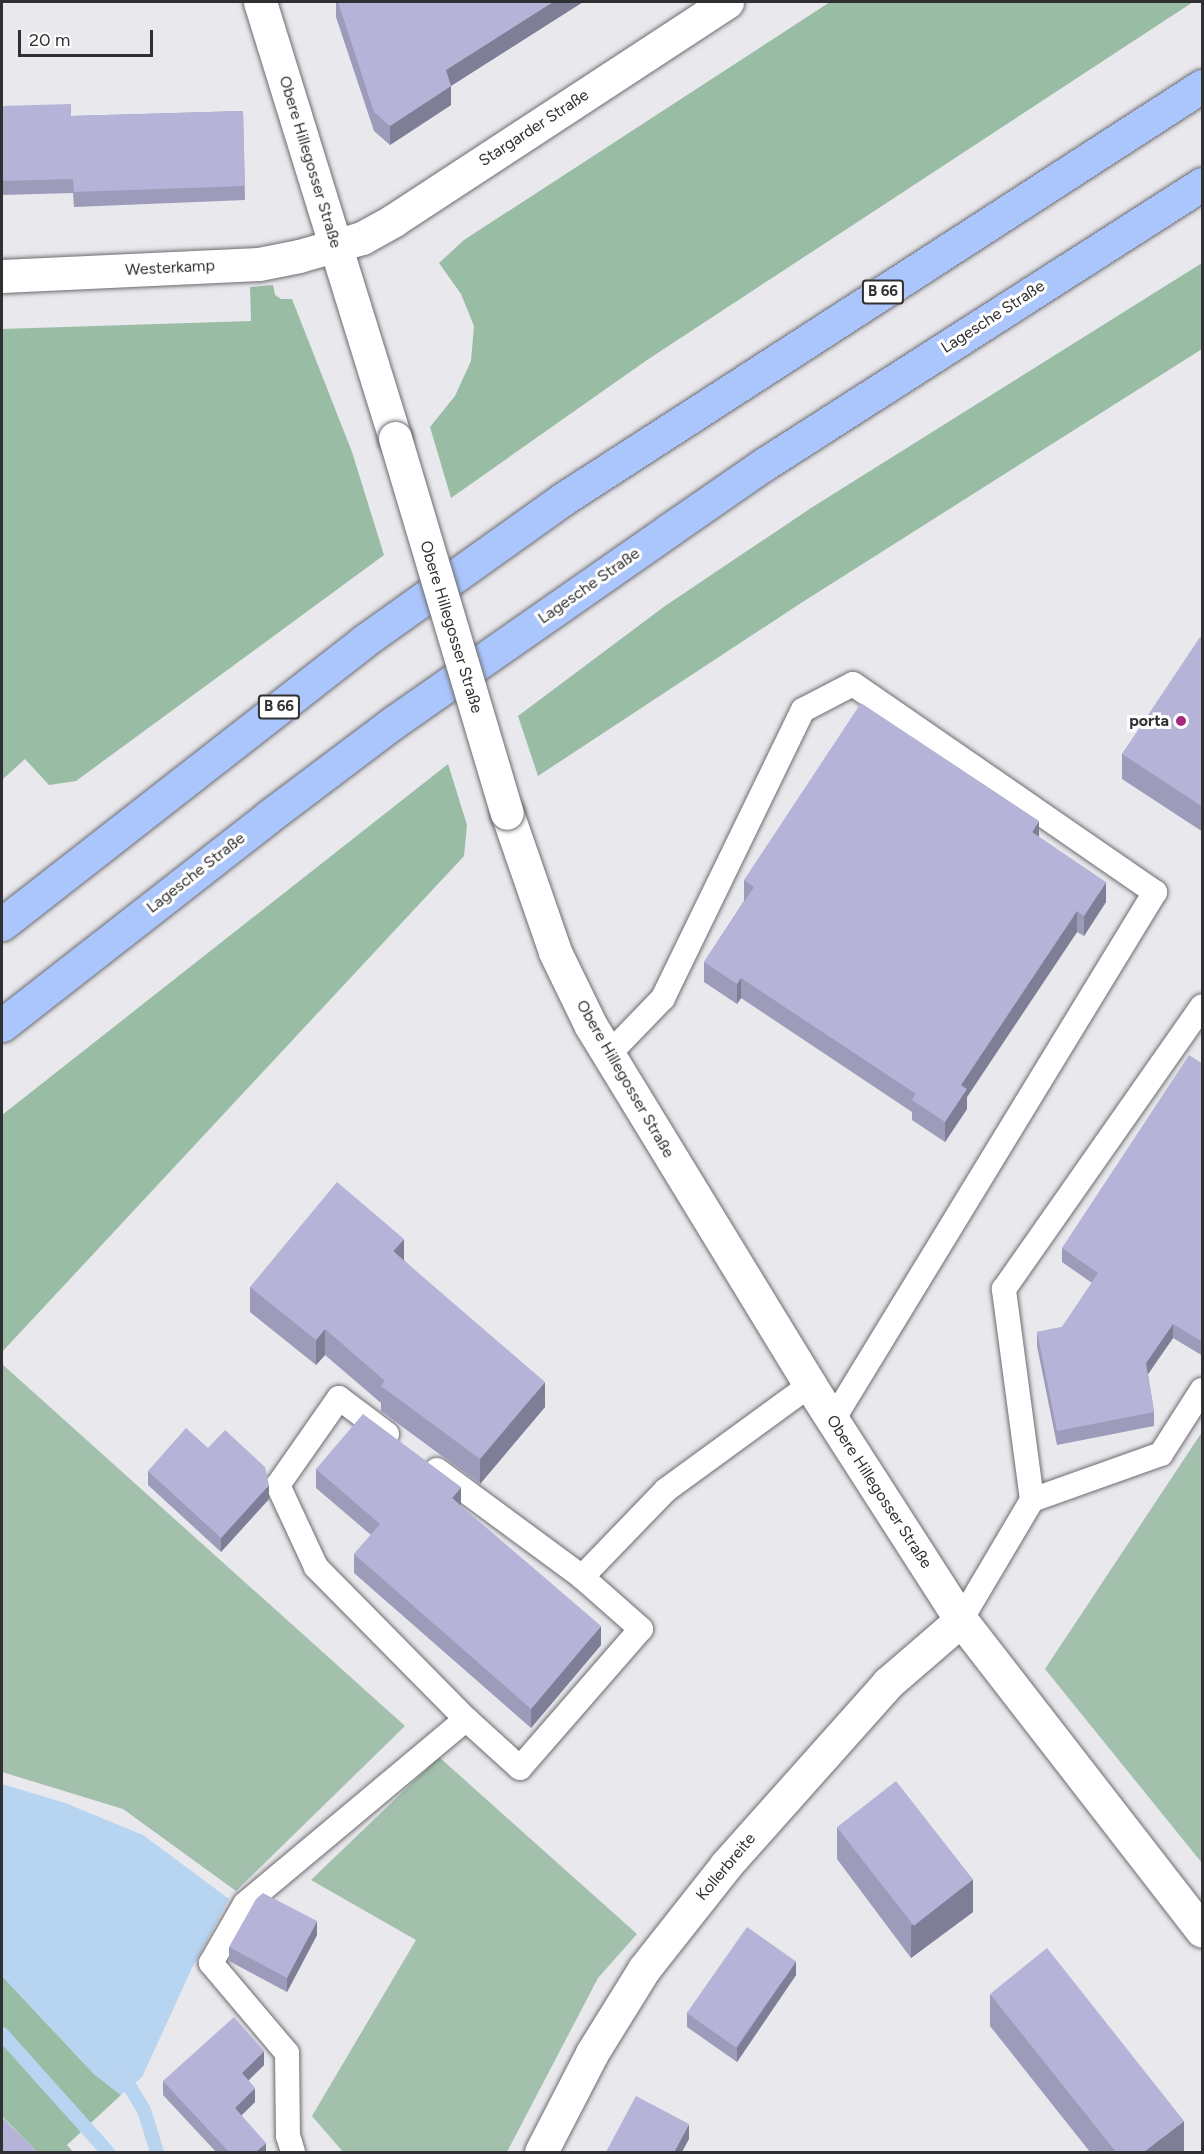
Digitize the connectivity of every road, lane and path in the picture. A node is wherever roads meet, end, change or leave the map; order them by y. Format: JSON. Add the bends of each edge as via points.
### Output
{"nodes":[{"id":1,"x":260,"y":2,"type":"edge"},
{"id":2,"x":727,"y":2,"type":"edge"},
{"id":3,"x":1203,"y":86,"type":"edge"},
{"id":4,"x":1203,"y":184,"type":"edge"},
{"id":5,"x":336,"y":246,"type":"junction"},
{"id":6,"x":2,"y":276,"type":"edge"},
{"id":7,"x":2,"y":924,"type":"edge"},
{"id":8,"x":1203,"y":1006,"type":"edge"},
{"id":9,"x":2,"y":1025,"type":"edge"},
{"id":10,"x":608,"y":1055,"type":"junction"},
{"id":11,"x":810,"y":1385,"type":"junction"},
{"id":12,"x":1203,"y":1390,"type":"edge"},
{"id":13,"x":832,"y":1420,"type":"junction"},
{"id":14,"x":1032,"y":1500,"type":"junction"},
{"id":15,"x":582,"y":1577,"type":"junction"},
{"id":16,"x":961,"y":1620,"type":"junction"},
{"id":17,"x":466,"y":1719,"type":"junction"},
{"id":18,"x":1203,"y":1932,"type":"edge"},
{"id":19,"x":293,"y":2152,"type":"edge"},
{"id":20,"x":541,"y":2152,"type":"edge"}],
"edges":[{"from":1,"to":5,"type":"street","name":"Obere Hillegosser Straße"},
{"from":2,"to":5,"type":"street","name":"Stargarder Straße","via":[[394,220],[362,238]]},
{"from":3,"to":7,"type":"highway","number":"B 66","via":[[563,499],[364,641]]},
{"from":4,"to":9,"type":"highway","name":"Lagesche Straße","via":[[773,459],[660,537],[376,736]]},
{"from":5,"to":6,"type":"street","name":"Westerkamp","via":[[259,264]]},
{"from":5,"to":10,"type":"street","name":"Obere Hillegosser Straße","bridge":true,"via":[[507,813],[555,952]]},
{"from":8,"to":14,"type":"lane","via":[[1004,1289]]},
{"from":10,"to":11,"type":"street","name":"Obere Hillegosser Straße"},
{"from":10,"to":13,"type":"lane","via":[[663,998],[803,710],[853,684],[1155,892]]},
{"from":11,"to":13,"type":"street","name":"Obere Hillegosser Straße"},
{"from":11,"to":15,"type":"lane","via":[[666,1490]]},
{"from":12,"to":14,"type":"lane","via":[[1161,1454]]},
{"from":13,"to":16,"type":"street","name":"Obere Hillegosser Straße"},
{"from":14,"to":16,"type":"lane"},
{"from":15,"to":17,"type":"lane","via":[[641,1629],[520,1768]]},
{"from":15,"to":17,"type":"lane","via":[[339,1398],[278,1485],[316,1568]]},
{"from":16,"to":18,"type":"street","name":"Obere Hillegosser Straße"},
{"from":16,"to":20,"type":"street","name":"Kollerbreite","via":[[888,1683],[698,1899],[644,1969],[592,2053]]},
{"from":17,"to":19,"type":"lane","via":[[245,1904],[211,1963],[286,2053],[288,2136]]}]}
